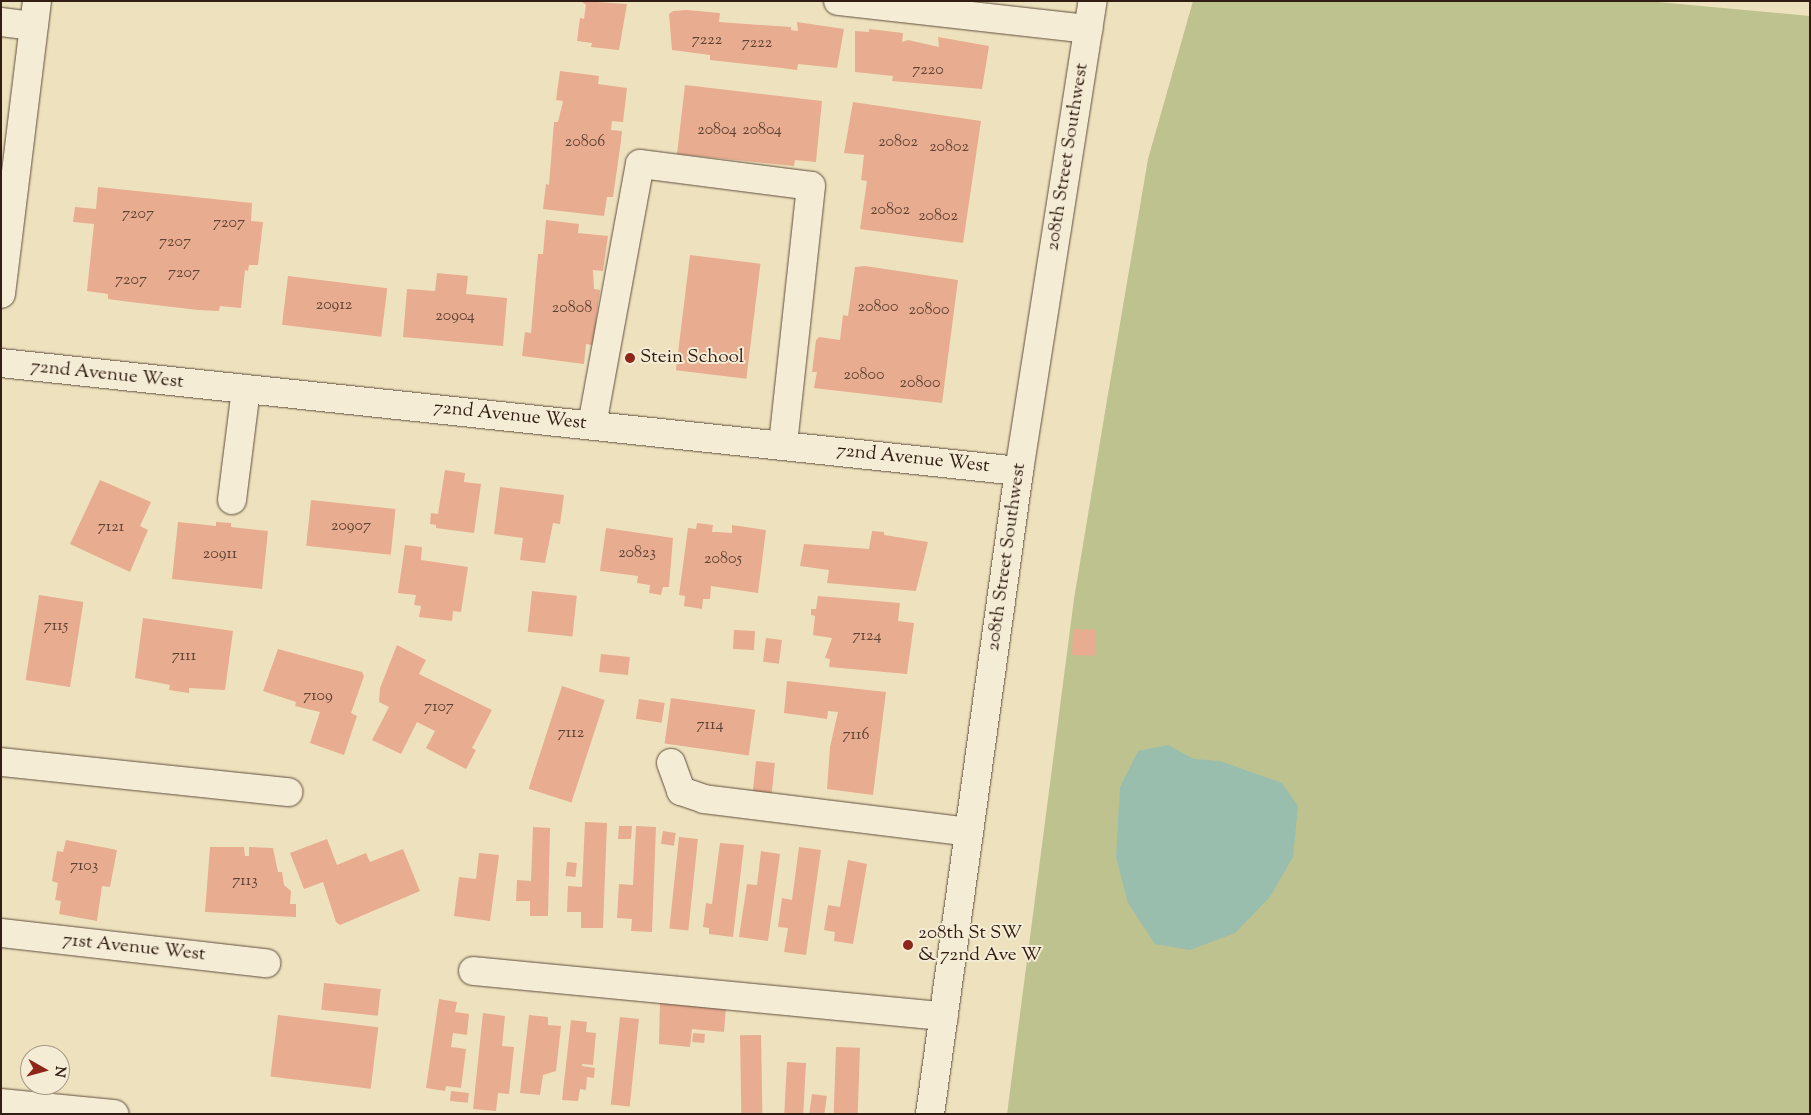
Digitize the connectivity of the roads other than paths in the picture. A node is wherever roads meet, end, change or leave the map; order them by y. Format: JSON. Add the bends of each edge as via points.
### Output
{"nodes":[{"id":1,"x":838,"y":1,"type":"edge"},
{"id":2,"x":1093,"y":1,"type":"edge"},
{"id":3,"x":35,"y":13,"type":"edge"},
{"id":4,"x":1,"y":22,"type":"edge"},
{"id":5,"x":1088,"y":29,"type":"junction"},
{"id":6,"x":1,"y":294,"type":"edge"},
{"id":7,"x":1,"y":364,"type":"edge"},
{"id":8,"x":246,"y":389,"type":"junction"},
{"id":9,"x":592,"y":425,"type":"junction"},
{"id":10,"x":783,"y":445,"type":"junction"},
{"id":11,"x":1019,"y":471,"type":"junction"},
{"id":12,"x":232,"y":500,"type":"dead end"},
{"id":13,"x":1,"y":762,"type":"edge"},
{"id":14,"x":670,"y":763,"type":"dead end"},
{"id":15,"x":288,"y":792,"type":"dead end"},
{"id":16,"x":969,"y":832,"type":"junction"},
{"id":17,"x":1,"y":933,"type":"edge"},
{"id":18,"x":266,"y":963,"type":"dead end"},
{"id":19,"x":473,"y":971,"type":"dead end"},
{"id":20,"x":944,"y":1016,"type":"junction"},
{"id":21,"x":1,"y":1103,"type":"edge"},
{"id":22,"x":114,"y":1114,"type":"edge"},
{"id":23,"x":930,"y":1114,"type":"edge"}],
"edges":[{"from":1,"to":5,"type":"street"},
{"from":2,"to":5,"type":"street","name":"208th Street Southwest"},
{"from":3,"to":4,"type":"street"},
{"from":3,"to":6,"type":"street"},
{"from":5,"to":11,"type":"street","name":"208th Street Southwest"},
{"from":7,"to":8,"type":"street","name":"72nd Avenue West"},
{"from":8,"to":9,"type":"street","name":"72nd Avenue West"},
{"from":8,"to":12,"type":"street"},
{"from":9,"to":10,"type":"street","name":"72nd Avenue West"},
{"from":9,"to":10,"type":"street","via":[[640,164],[811,186]]},
{"from":10,"to":11,"type":"street","name":"72nd Avenue West"},
{"from":11,"to":16,"type":"street","name":"208th Street Southwest"},
{"from":13,"to":15,"type":"street"},
{"from":14,"to":16,"type":"street","via":[[681,791],[704,798]]},
{"from":16,"to":20,"type":"street","name":"208th Street Southwest"},
{"from":17,"to":18,"type":"street","name":"71st Avenue West"},
{"from":19,"to":20,"type":"street"},
{"from":20,"to":23,"type":"street","name":"208th Street Southwest"},
{"from":21,"to":22,"type":"street"}]}
